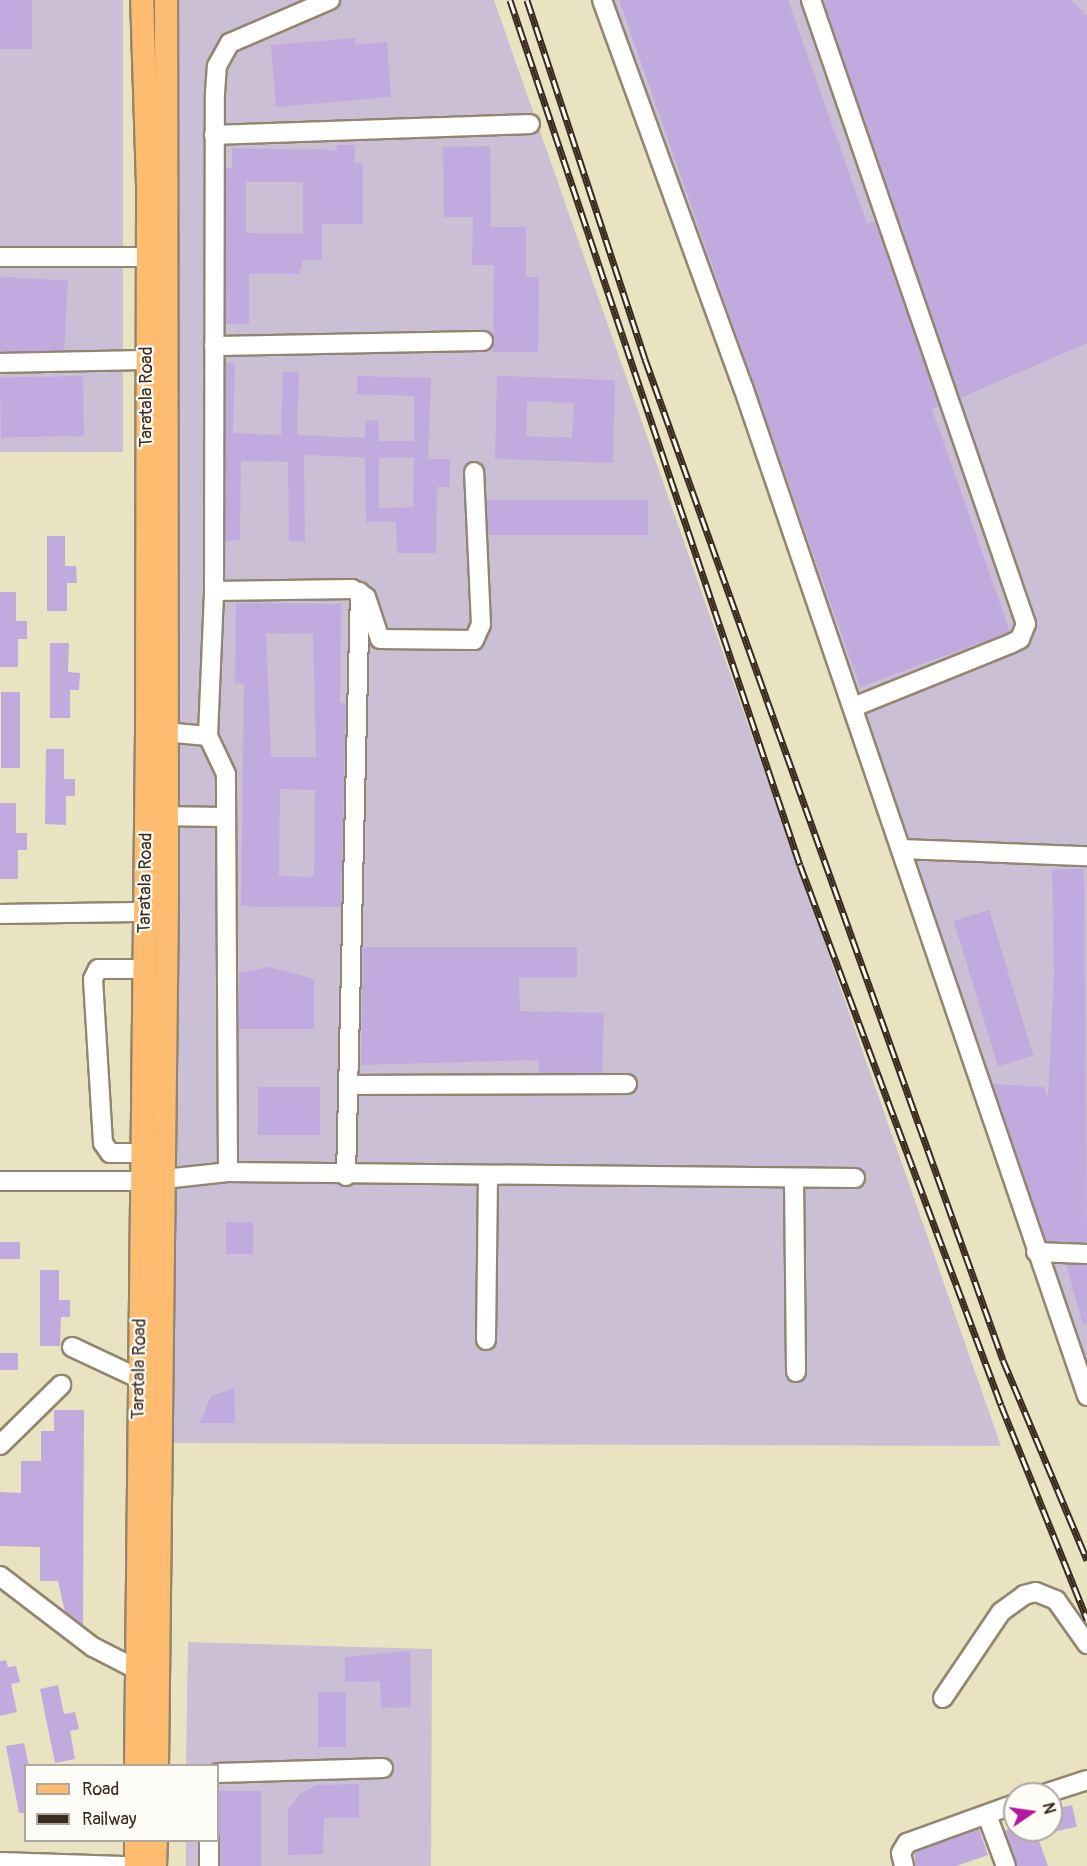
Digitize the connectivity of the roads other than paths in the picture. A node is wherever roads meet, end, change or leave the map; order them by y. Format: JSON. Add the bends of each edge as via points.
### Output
{"nodes":[{"id":1,"x":142,"y":0,"type":"edge"},
{"id":2,"x":166,"y":0,"type":"edge"},
{"id":3,"x":330,"y":0,"type":"edge"},
{"id":4,"x":602,"y":0,"type":"edge"},
{"id":5,"x":811,"y":0,"type":"edge"},
{"id":6,"x":530,"y":124,"type":"dead end"},
{"id":7,"x":214,"y":135,"type":"junction"},
{"id":8,"x":0,"y":256,"type":"edge"},
{"id":9,"x":147,"y":257,"type":"junction"},
{"id":10,"x":483,"y":341,"type":"dead end"},
{"id":11,"x":214,"y":346,"type":"junction"},
{"id":12,"x":147,"y":360,"type":"junction"},
{"id":13,"x":0,"y":363,"type":"edge"},
{"id":14,"x":474,"y":472,"type":"dead end"},
{"id":15,"x":214,"y":591,"type":"junction"},
{"id":16,"x":360,"y":592,"type":"junction"},
{"id":17,"x":853,"y":707,"type":"junction"},
{"id":18,"x":156,"y":731,"type":"junction"},
{"id":19,"x":208,"y":736,"type":"junction"},
{"id":20,"x":156,"y":816,"type":"junction"},
{"id":21,"x":223,"y":817,"type":"junction"},
{"id":22,"x":901,"y":849,"type":"junction"},
{"id":23,"x":1087,"y":856,"type":"edge"},
{"id":24,"x":146,"y":912,"type":"junction"},
{"id":25,"x":0,"y":914,"type":"edge"},
{"id":26,"x":145,"y":969,"type":"junction"},
{"id":27,"x":627,"y":1084,"type":"dead end"},
{"id":28,"x":349,"y":1085,"type":"junction"},
{"id":29,"x":142,"y":1153,"type":"junction"},
{"id":30,"x":228,"y":1172,"type":"junction"},
{"id":31,"x":346,"y":1176,"type":"junction"},
{"id":32,"x":488,"y":1177,"type":"junction"},
{"id":33,"x":794,"y":1178,"type":"junction"},
{"id":34,"x":855,"y":1178,"type":"dead end"},
{"id":35,"x":153,"y":1180,"type":"junction"},
{"id":36,"x":0,"y":1181,"type":"edge"},
{"id":37,"x":1036,"y":1252,"type":"junction"},
{"id":38,"x":1087,"y":1254,"type":"edge"},
{"id":39,"x":486,"y":1340,"type":"dead end"},
{"id":40,"x":72,"y":1347,"type":"dead end"},
{"id":41,"x":796,"y":1372,"type":"dead end"},
{"id":42,"x":140,"y":1378,"type":"junction"},
{"id":43,"x":61,"y":1385,"type":"dead end"},
{"id":44,"x":1087,"y":1396,"type":"edge"},
{"id":45,"x":0,"y":1445,"type":"edge"},
{"id":46,"x":0,"y":1576,"type":"edge"},
{"id":47,"x":1087,"y":1644,"type":"edge"},
{"id":48,"x":136,"y":1669,"type":"junction"},
{"id":49,"x":146,"y":1692,"type":"junction"},
{"id":50,"x":943,"y":1698,"type":"dead end"},
{"id":51,"x":136,"y":1764,"type":"edge"},
{"id":52,"x":157,"y":1764,"type":"edge"},
{"id":53,"x":383,"y":1768,"type":"dead end"},
{"id":54,"x":219,"y":1773,"type":"edge"},
{"id":55,"x":1087,"y":1780,"type":"edge"},
{"id":56,"x":1063,"y":1788,"type":"edge"},
{"id":57,"x":1003,"y":1809,"type":"edge"},
{"id":58,"x":987,"y":1815,"type":"junction"},
{"id":59,"x":136,"y":1842,"type":"edge"},
{"id":60,"x":156,"y":1842,"type":"edge"},
{"id":61,"x":209,"y":1842,"type":"edge"},
{"id":62,"x":0,"y":1862,"type":"edge"},
{"id":63,"x":64,"y":1865,"type":"edge"},
{"id":64,"x":123,"y":1866,"type":"edge"},
{"id":65,"x":136,"y":1866,"type":"edge"},
{"id":66,"x":155,"y":1866,"type":"edge"},
{"id":67,"x":209,"y":1866,"type":"edge"},
{"id":68,"x":904,"y":1866,"type":"edge"},
{"id":69,"x":1006,"y":1866,"type":"edge"}],
"edges":[{"from":1,"to":9,"type":"main road","name":"Taratala Road"},
{"from":2,"to":18,"type":"main road"},
{"from":3,"to":7,"type":"street","via":[[243,35],[223,50]]},
{"from":4,"to":17,"type":"street"},
{"from":5,"to":17,"type":"street","via":[[1026,624],[1020,639],[1010,644]]},
{"from":6,"to":7,"type":"street"},
{"from":7,"to":11,"type":"street"},
{"from":8,"to":9,"type":"street"},
{"from":9,"to":12,"type":"main road","name":"Taratala Road"},
{"from":10,"to":11,"type":"street"},
{"from":11,"to":15,"type":"street"},
{"from":12,"to":13,"type":"street"},
{"from":12,"to":18,"type":"main road","name":"Taratala Road"},
{"from":14,"to":16,"type":"street","via":[[481,624],[474,640],[380,639]]},
{"from":15,"to":16,"type":"street"},
{"from":15,"to":19,"type":"street"},
{"from":16,"to":28,"type":"street"},
{"from":17,"to":22,"type":"street"},
{"from":18,"to":19,"type":"street"},
{"from":18,"to":20,"type":"main road"},
{"from":19,"to":21,"type":"street","via":[[226,774]]},
{"from":20,"to":21,"type":"street"},
{"from":20,"to":24,"type":"main road","name":"Taratala Road"},
{"from":20,"to":35,"type":"main road"},
{"from":21,"to":30,"type":"street"},
{"from":22,"to":23,"type":"street"},
{"from":22,"to":37,"type":"street"},
{"from":24,"to":25,"type":"street"},
{"from":24,"to":26,"type":"main road","name":"Taratala Road"},
{"from":26,"to":29,"type":"main road","name":"Taratala Road"},
{"from":26,"to":29,"type":"street","via":[[98,969],[93,979],[103,1143],[110,1153]]},
{"from":27,"to":28,"type":"street"},
{"from":28,"to":31,"type":"street"},
{"from":29,"to":35,"type":"main road","name":"Taratala Road"},
{"from":30,"to":31,"type":"street"},
{"from":30,"to":35,"type":"street"},
{"from":31,"to":32,"type":"street"},
{"from":32,"to":33,"type":"street"},
{"from":32,"to":39,"type":"street"},
{"from":33,"to":34,"type":"street"},
{"from":33,"to":41,"type":"street"},
{"from":35,"to":36,"type":"street"},
{"from":35,"to":42,"type":"main road","name":"Taratala Road"},
{"from":35,"to":49,"type":"main road"},
{"from":37,"to":38,"type":"street"},
{"from":37,"to":44,"type":"street"},
{"from":40,"to":42,"type":"street"},
{"from":42,"to":48,"type":"main road","name":"Taratala Road"},
{"from":43,"to":45,"type":"street"},
{"from":46,"to":48,"type":"street","via":[[93,1647]]},
{"from":47,"to":50,"type":"street","via":[[1056,1600],[1036,1592],[1024,1595],[1001,1612]]},
{"from":48,"to":49,"type":"main road","name":"Taratala Road"},
{"from":49,"to":51,"type":"main road","name":"Taratala Road"},
{"from":49,"to":52,"type":"main road"},
{"from":53,"to":54,"type":"street"},
{"from":55,"to":56,"type":"street"},
{"from":57,"to":58,"type":"street"},
{"from":58,"to":68,"type":"street","via":[[907,1843],[901,1853]]},
{"from":58,"to":69,"type":"street"},
{"from":59,"to":65,"type":"main road"},
{"from":60,"to":66,"type":"main road"},
{"from":61,"to":67,"type":"street"},
{"from":62,"to":63,"type":"street"},
{"from":63,"to":64,"type":"street"}]}
